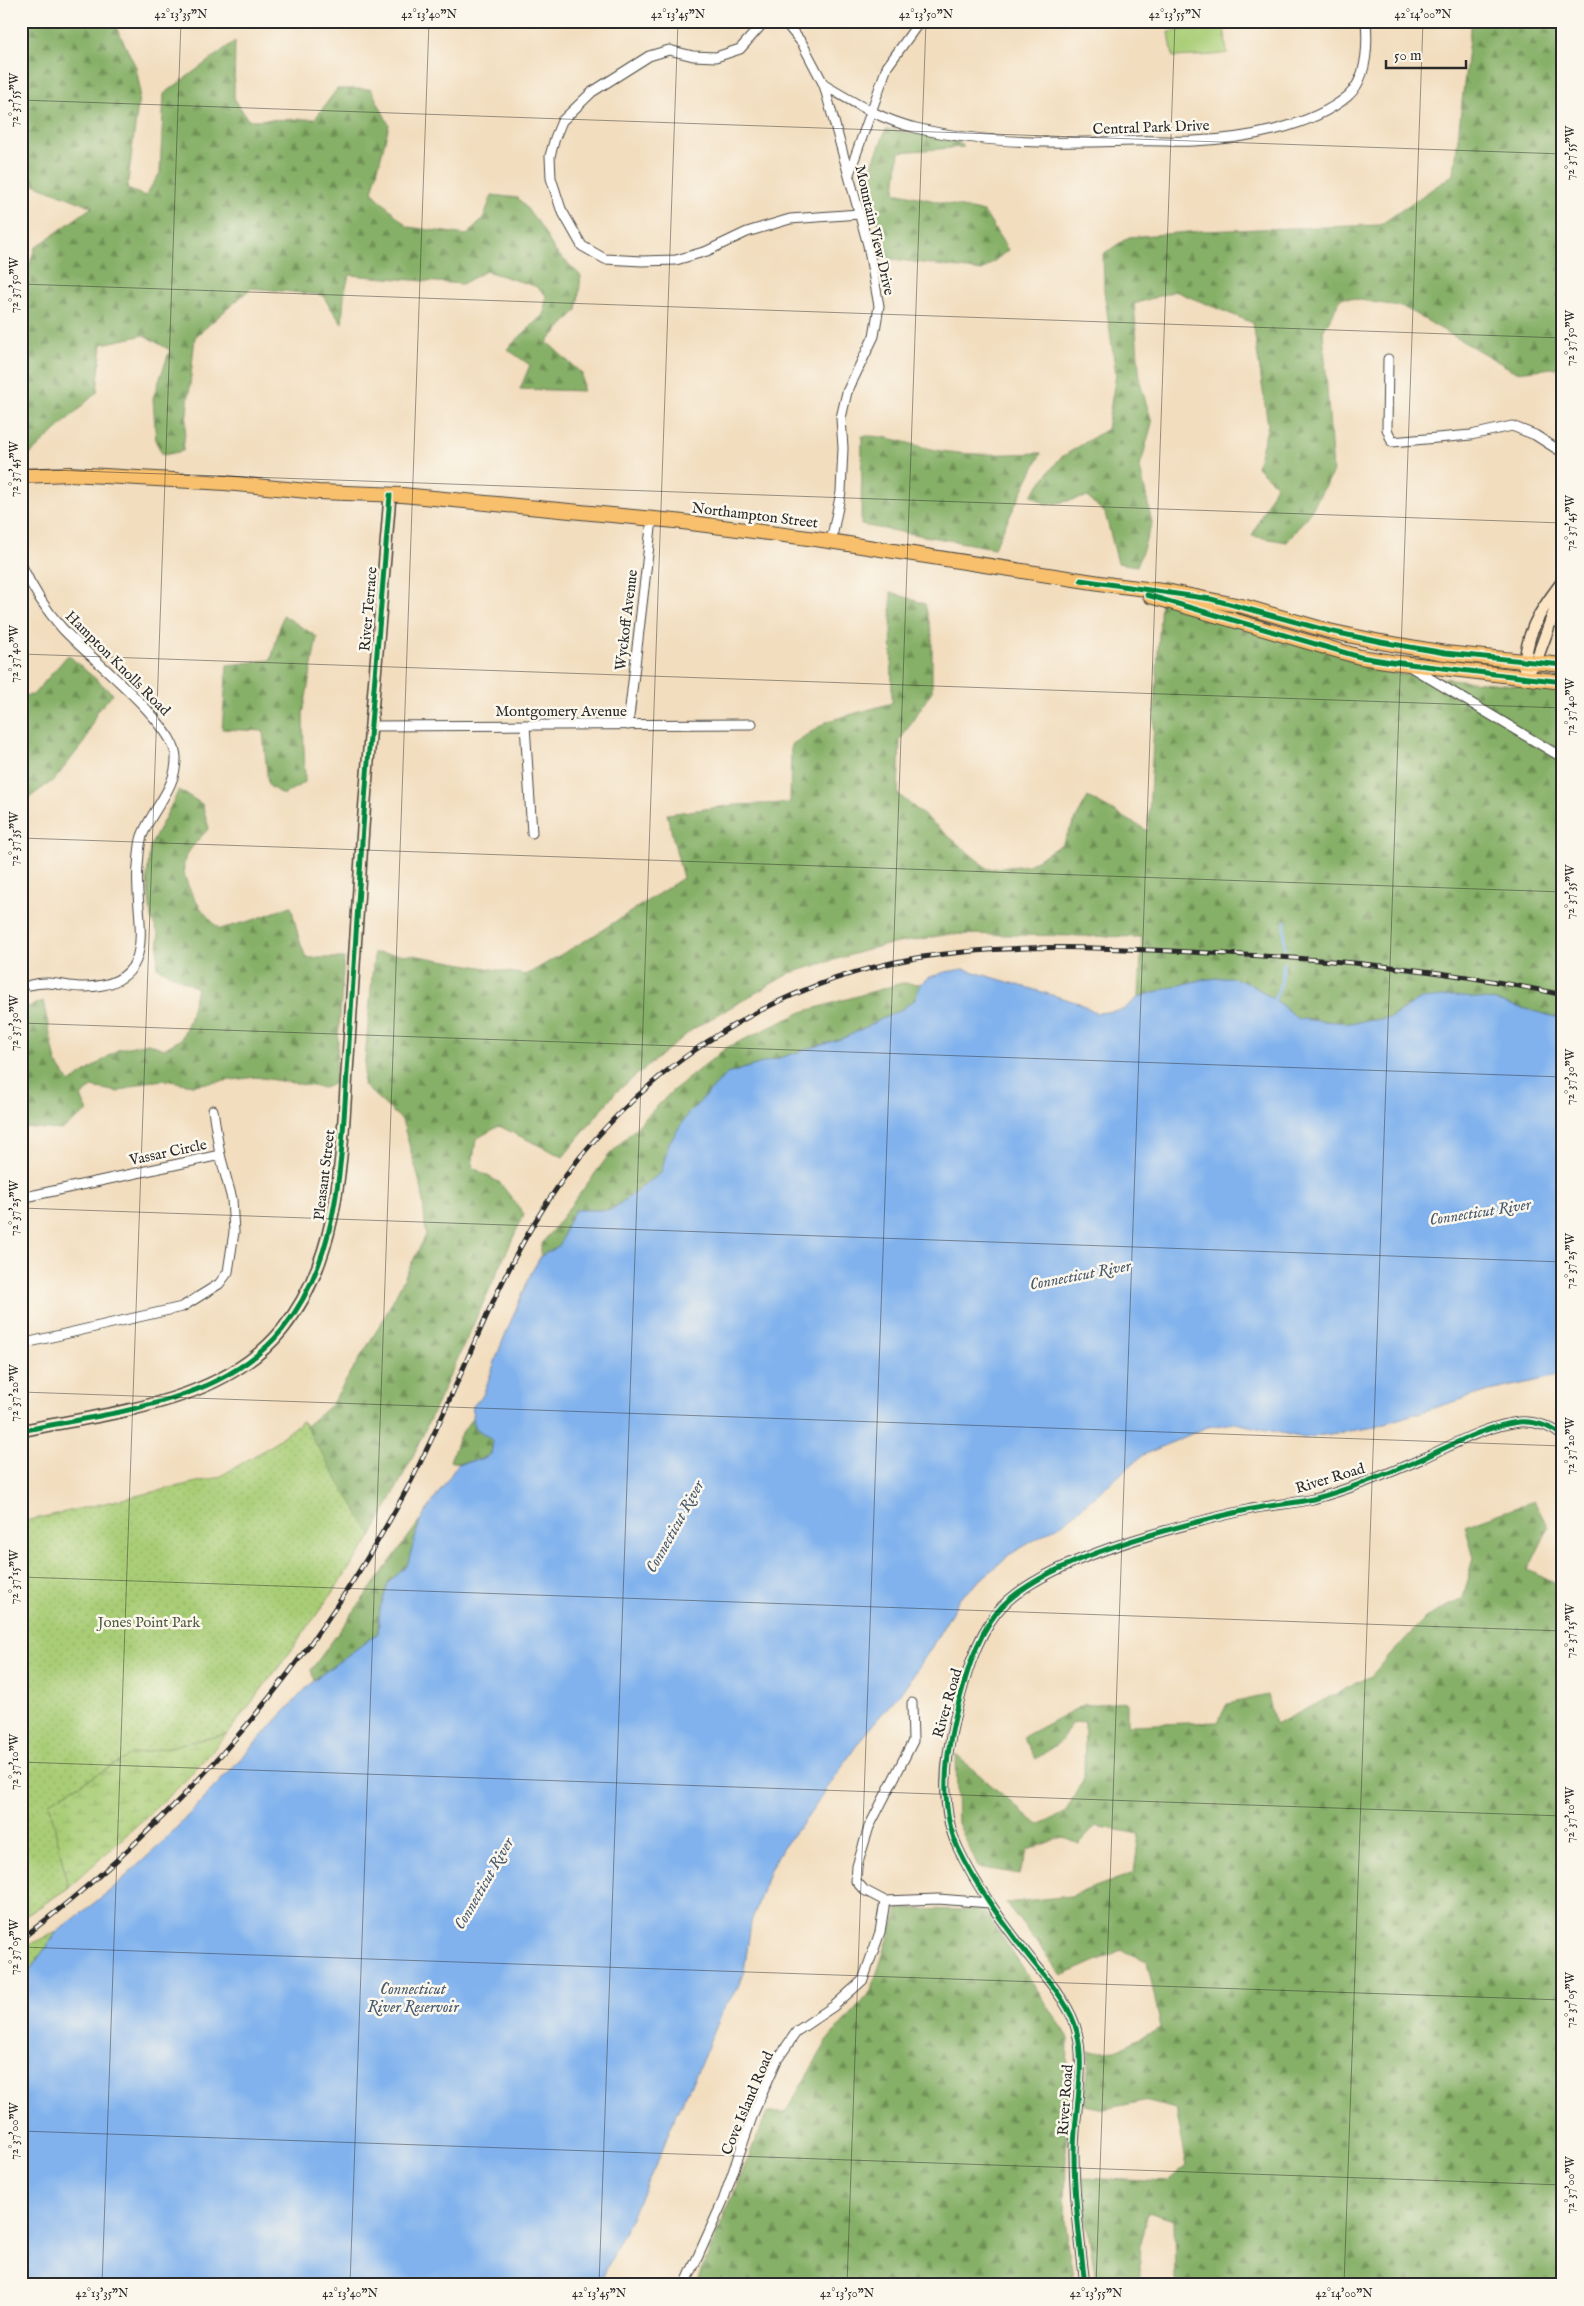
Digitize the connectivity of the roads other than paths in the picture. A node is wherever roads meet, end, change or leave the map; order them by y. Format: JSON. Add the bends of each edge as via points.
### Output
{"nodes":[{"id":1,"x":765,"y":21,"type":"edge"},
{"id":2,"x":784,"y":21,"type":"edge"},
{"id":3,"x":920,"y":21,"type":"edge"},
{"id":4,"x":1366,"y":21,"type":"edge"},
{"id":5,"x":824,"y":85,"type":"junction"},
{"id":6,"x":871,"y":112,"type":"junction"},
{"id":7,"x":849,"y":174,"type":"junction"},
{"id":8,"x":859,"y":214,"type":"junction"},
{"id":9,"x":1388,"y":360,"type":"dead end"},
{"id":10,"x":1560,"y":449,"type":"edge"},
{"id":11,"x":21,"y":476,"type":"edge"},
{"id":12,"x":390,"y":495,"type":"junction"},
{"id":13,"x":652,"y":519,"type":"junction"},
{"id":14,"x":831,"y":542,"type":"junction"},
{"id":15,"x":21,"y":564,"type":"edge"},
{"id":16,"x":1563,"y":580,"type":"edge"},
{"id":17,"x":1113,"y":585,"type":"junction"},
{"id":18,"x":1563,"y":588,"type":"edge"},
{"id":19,"x":1530,"y":661,"type":"junction"},
{"id":20,"x":1405,"y":664,"type":"junction"},
{"id":21,"x":1563,"y":665,"type":"edge"},
{"id":22,"x":1524,"y":677,"type":"junction"},
{"id":23,"x":1563,"y":682,"type":"edge"},
{"id":24,"x":628,"y":724,"type":"junction"},
{"id":25,"x":752,"y":724,"type":"dead end"},
{"id":26,"x":526,"y":725,"type":"junction"},
{"id":27,"x":371,"y":726,"type":"junction"},
{"id":28,"x":1563,"y":758,"type":"edge"},
{"id":29,"x":532,"y":833,"type":"dead end"},
{"id":30,"x":30,"y":985,"type":"dead end"},
{"id":31,"x":213,"y":1110,"type":"dead end"},
{"id":32,"x":220,"y":1155,"type":"junction"},
{"id":33,"x":21,"y":1198,"type":"edge"},
{"id":34,"x":21,"y":1344,"type":"edge"},
{"id":35,"x":21,"y":1431,"type":"edge"},
{"id":36,"x":1563,"y":1436,"type":"edge"},
{"id":37,"x":912,"y":1703,"type":"dead end"},
{"id":38,"x":885,"y":1901,"type":"junction"},
{"id":39,"x":990,"y":1902,"type":"junction"},
{"id":40,"x":685,"y":2285,"type":"edge"},
{"id":41,"x":1085,"y":2285,"type":"edge"}],
"edges":[{"from":1,"to":8,"type":"street","via":[[740,49],[716,57],[669,50],[649,56],[592,92],[562,121],[550,156],[551,178],[561,210],[582,246],[605,259],[642,261],[676,260],[790,219]]},
{"from":2,"to":5,"type":"street","name":"Mountain View Drive","via":[[802,43]]},
{"from":3,"to":6,"type":"street","via":[[887,67]]},
{"from":4,"to":6,"type":"street","name":"Central Park Drive","via":[[1368,40],[1362,72],[1349,94],[1326,111],[1290,125],[1248,134],[1195,141],[1070,143],[988,139],[914,128]]},
{"from":5,"to":6,"type":"street","name":"Central Park Drive"},
{"from":5,"to":7,"type":"street","name":"Mountain View Drive"},
{"from":6,"to":7,"type":"street"},
{"from":7,"to":8,"type":"street","name":"Mountain View Drive"},
{"from":8,"to":14,"type":"street","name":"Mountain View Drive","via":[[879,306],[874,336],[847,392],[841,418],[841,492]]},
{"from":9,"to":10,"type":"street","via":[[1387,429],[1392,442],[1471,435],[1512,426]]},
{"from":11,"to":12,"type":"main road","name":"Northampton Street","via":[[70,474]]},
{"from":12,"to":13,"type":"main road","name":"Northampton Street"},
{"from":12,"to":27,"type":"street","name":"River Terrace"},
{"from":13,"to":14,"type":"main road","name":"Northampton Street"},
{"from":13,"to":24,"type":"street","name":"Wyckoff Avenue"},
{"from":14,"to":17,"type":"main road","name":"Northampton Street"},
{"from":15,"to":30,"type":"street","name":"Hampton Knolls Road","via":[[36,597],[52,617],[161,726],[176,754],[175,773],[142,837],[137,882],[140,949],[133,969],[111,984],[85,987],[44,982]]},
{"from":16,"to":19,"type":"street","via":[[1539,612],[1528,641]]},
{"from":17,"to":19,"type":"main road","via":[[1211,599],[1380,642]]},
{"from":17,"to":20,"type":"main road","via":[[1338,651]]},
{"from":18,"to":19,"type":"street"},
{"from":19,"to":21,"type":"main road"},
{"from":19,"to":22,"type":"street"},
{"from":20,"to":22,"type":"main road"},
{"from":20,"to":28,"type":"street"},
{"from":22,"to":23,"type":"main road"},
{"from":24,"to":25,"type":"street","name":"Montgomery Avenue"},
{"from":24,"to":26,"type":"street","name":"Montgomery Avenue"},
{"from":26,"to":27,"type":"street","name":"Montgomery Avenue"},
{"from":26,"to":29,"type":"street"},
{"from":27,"to":35,"type":"street","name":"Pleasant Street","via":[[341,1143],[327,1243],[314,1280],[281,1331],[243,1366],[182,1395],[128,1410]]},
{"from":31,"to":32,"type":"street"},
{"from":32,"to":33,"type":"street","name":"Vassar Circle"},
{"from":32,"to":34,"type":"street","name":"Vassar Circle","via":[[232,1199],[234,1232],[228,1272],[219,1284],[182,1306]]},
{"from":36,"to":39,"type":"street","name":"River Road","via":[[1544,1425],[1523,1422],[1484,1430],[1355,1485],[1312,1499],[1184,1525],[1055,1570],[1022,1589],[997,1612],[977,1648],[961,1694],[948,1748],[945,1791],[951,1834],[973,1880]]},
{"from":37,"to":38,"type":"street","via":[[914,1741],[869,1827],[857,1866],[856,1881],[864,1890]]},
{"from":38,"to":39,"type":"street","via":[[938,1899]]},
{"from":38,"to":40,"type":"street","name":"Cove Island Road","via":[[880,1932],[863,1980],[834,2006],[797,2031],[777,2060],[753,2114],[723,2201]]},
{"from":39,"to":41,"type":"street","name":"River Road","via":[[1054,1986],[1077,2029],[1081,2059],[1075,2176]]}]}
